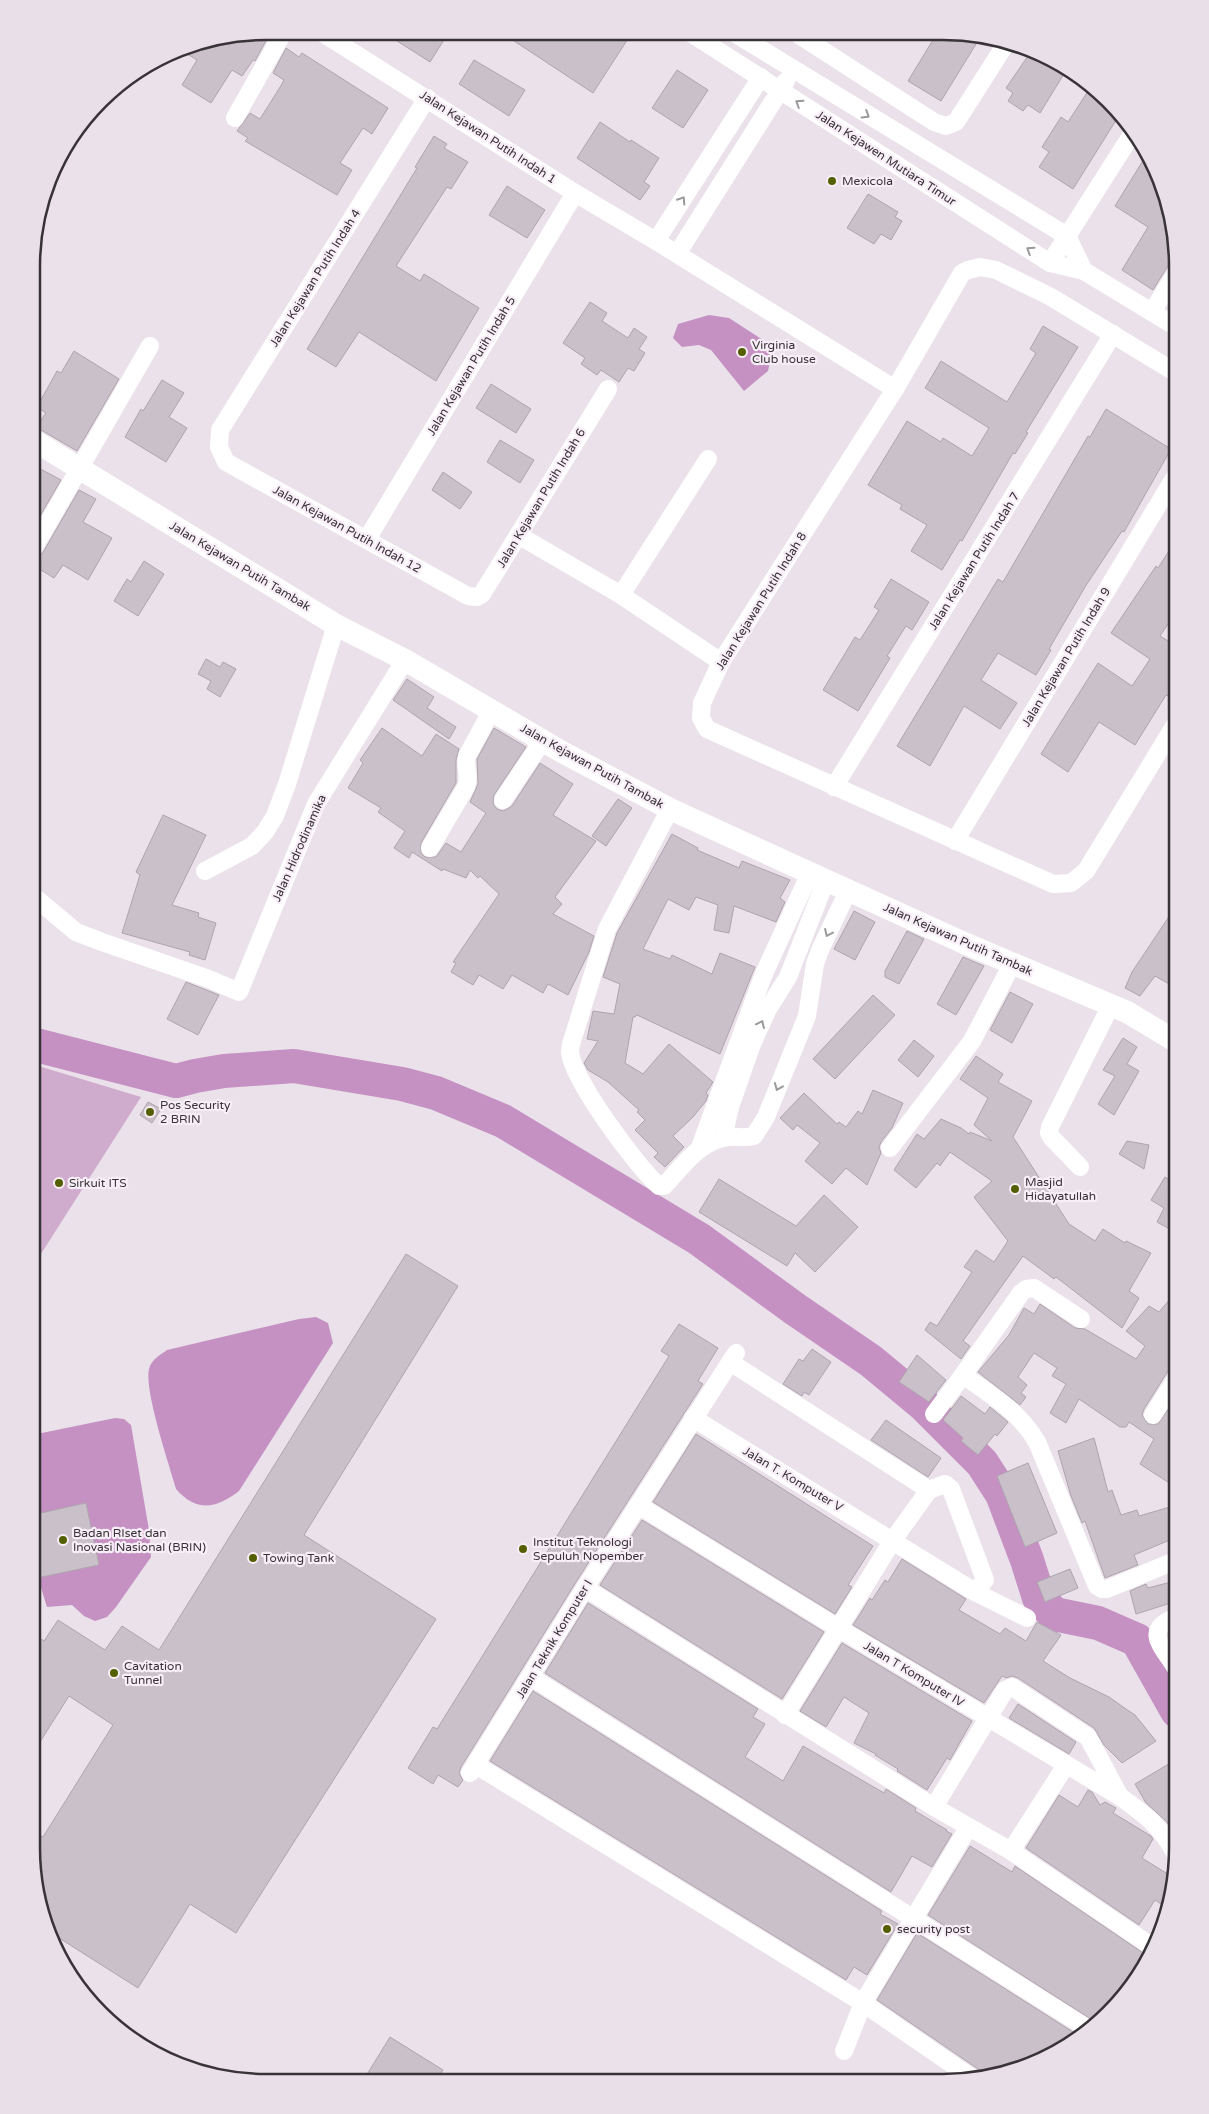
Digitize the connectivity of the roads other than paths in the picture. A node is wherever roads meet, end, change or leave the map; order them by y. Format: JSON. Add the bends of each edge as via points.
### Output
{"nodes":[{"id":1,"x":279,"y":40,"type":"edge"},
{"id":2,"x":334,"y":40,"type":"edge"},
{"id":3,"x":702,"y":40,"type":"edge"},
{"id":4,"x":746,"y":40,"type":"edge"},
{"id":5,"x":808,"y":40,"type":"edge"},
{"id":6,"x":1003,"y":48,"type":"edge"},
{"id":7,"x":793,"y":70,"type":"junction"},
{"id":8,"x":761,"y":77,"type":"junction"},
{"id":9,"x":780,"y":90,"type":"junction"},
{"id":10,"x":427,"y":98,"type":"junction"},
{"id":11,"x":235,"y":118,"type":"dead end"},
{"id":12,"x":1130,"y":138,"type":"edge"},
{"id":13,"x":986,"y":188,"type":"junction"},
{"id":14,"x":575,"y":193,"type":"junction"},
{"id":15,"x":969,"y":211,"type":"junction"},
{"id":16,"x":1067,"y":236,"type":"junction"},
{"id":17,"x":656,"y":241,"type":"junction"},
{"id":18,"x":677,"y":254,"type":"junction"},
{"id":19,"x":1050,"y":263,"type":"junction"},
{"id":20,"x":1084,"y":271,"type":"junction"},
{"id":21,"x":1169,"y":285,"type":"edge"},
{"id":22,"x":1152,"y":312,"type":"junction"},
{"id":23,"x":1169,"y":322,"type":"edge"},
{"id":24,"x":1113,"y":334,"type":"junction"},
{"id":25,"x":150,"y":346,"type":"dead end"},
{"id":26,"x":1169,"y":368,"type":"edge"},
{"id":27,"x":608,"y":389,"type":"dead end"},
{"id":28,"x":894,"y":389,"type":"junction"},
{"id":29,"x":40,"y":444,"type":"edge"},
{"id":30,"x":708,"y":459,"type":"dead end"},
{"id":31,"x":226,"y":462,"type":"joint"},
{"id":32,"x":79,"y":468,"type":"junction"},
{"id":33,"x":1169,"y":487,"type":"edge"},
{"id":34,"x":518,"y":535,"type":"junction"},
{"id":35,"x":40,"y":537,"type":"edge"},
{"id":36,"x":367,"y":540,"type":"junction"},
{"id":37,"x":621,"y":595,"type":"junction"},
{"id":38,"x":468,"y":596,"type":"joint"},
{"id":39,"x":336,"y":625,"type":"junction"},
{"id":40,"x":405,"y":660,"type":"junction"},
{"id":41,"x":721,"y":662,"type":"junction"},
{"id":42,"x":492,"y":710,"type":"junction"},
{"id":43,"x":1169,"y":735,"type":"edge"},
{"id":44,"x":543,"y":740,"type":"junction"},
{"id":45,"x":834,"y":787,"type":"junction"},
{"id":46,"x":502,"y":800,"type":"dead end"},
{"id":47,"x":670,"y":809,"type":"junction"},
{"id":48,"x":955,"y":841,"type":"junction"},
{"id":49,"x":430,"y":848,"type":"dead end"},
{"id":50,"x":205,"y":870,"type":"dead end"},
{"id":51,"x":818,"y":876,"type":"junction"},
{"id":52,"x":849,"y":889,"type":"junction"},
{"id":53,"x":40,"y":902,"type":"edge"},
{"id":54,"x":1012,"y":964,"type":"junction"},
{"id":55,"x":788,"y":977,"type":"junction"},
{"id":56,"x":814,"y":982,"type":"junction"},
{"id":57,"x":1111,"y":1005,"type":"junction"},
{"id":58,"x":1169,"y":1037,"type":"edge"},
{"id":59,"x":726,"y":1137,"type":"junction"},
{"id":60,"x":700,"y":1147,"type":"junction"},
{"id":61,"x":890,"y":1148,"type":"dead end"},
{"id":62,"x":1080,"y":1167,"type":"dead end"},
{"id":63,"x":1080,"y":1319,"type":"dead end"},
{"id":64,"x":963,"y":1375,"type":"junction"},
{"id":65,"x":1169,"y":1390,"type":"edge"},
{"id":66,"x":934,"y":1414,"type":"dead end"},
{"id":67,"x":1153,"y":1415,"type":"dead end"},
{"id":68,"x":693,"y":1418,"type":"junction"},
{"id":69,"x":929,"y":1490,"type":"junction"},
{"id":70,"x":638,"y":1505,"type":"junction"},
{"id":71,"x":893,"y":1540,"type":"junction"},
{"id":72,"x":1169,"y":1563,"type":"edge"},
{"id":73,"x":584,"y":1588,"type":"junction"},
{"id":74,"x":975,"y":1592,"type":"junction"},
{"id":75,"x":1027,"y":1618,"type":"dead end"},
{"id":76,"x":1169,"y":1620,"type":"edge"},
{"id":77,"x":838,"y":1628,"type":"junction"},
{"id":78,"x":1169,"y":1657,"type":"edge"},
{"id":79,"x":531,"y":1677,"type":"junction"},
{"id":80,"x":785,"y":1715,"type":"junction"},
{"id":81,"x":989,"y":1718,"type":"junction"},
{"id":82,"x":1066,"y":1765,"type":"junction"},
{"id":83,"x":1119,"y":1796,"type":"junction"},
{"id":84,"x":934,"y":1807,"type":"junction"},
{"id":85,"x":968,"y":1828,"type":"junction"},
{"id":86,"x":1169,"y":1842,"type":"edge"},
{"id":87,"x":1011,"y":1852,"type":"junction"},
{"id":88,"x":914,"y":1919,"type":"junction"},
{"id":89,"x":1148,"y":1944,"type":"edge"},
{"id":90,"x":863,"y":2003,"type":"junction"},
{"id":91,"x":1083,"y":2025,"type":"edge"},
{"id":92,"x":844,"y":2051,"type":"dead end"},
{"id":93,"x":965,"y":2073,"type":"edge"}],
"edges":[{"from":1,"to":11,"type":"street"},
{"from":2,"to":10,"type":"street","name":"Jalan Kejawan Putih Indah 1"},
{"from":3,"to":8,"type":"street","name":"Jalan Kejawen Mutiara Timur"},
{"from":4,"to":7,"type":"street","name":"Jalan Kejawen Mutiara Timur"},
{"from":5,"to":6,"type":"street","via":[[934,122],[946,126],[956,122]]},
{"from":7,"to":9,"type":"street"},
{"from":7,"to":13,"type":"street","name":"Jalan Kejawen Mutiara Timur","one_way":true},
{"from":8,"to":9,"type":"street","name":"Jalan Kejawen Mutiara Timur"},
{"from":17,"to":8,"type":"street","one_way":true},
{"from":15,"to":9,"type":"street","name":"Jalan Kejawen Mutiara Timur","one_way":true},
{"from":9,"to":18,"type":"street"},
{"from":10,"to":14,"type":"street","name":"Jalan Kejawan Putih Indah 1"},
{"from":10,"to":31,"type":"street","name":"Jalan Kejawan Putih Indah 4","via":[[220,430],[219,447]]},
{"from":12,"to":16,"type":"street"},
{"from":13,"to":15,"type":"street"},
{"from":13,"to":16,"type":"street","name":"Jalan Kejawen Mutiara Timur"},
{"from":14,"to":17,"type":"street","name":"Jalan Kejawan Putih Indah 1"},
{"from":14,"to":36,"type":"street","name":"Jalan Kejawan Putih Indah 5"},
{"from":19,"to":15,"type":"street","name":"Jalan Kejawen Mutiara Timur","one_way":true},
{"from":16,"to":19,"type":"street"},
{"from":16,"to":20,"type":"street"},
{"from":17,"to":18,"type":"street","name":"Jalan Kejawan Putih Indah 1"},
{"from":18,"to":28,"type":"street","name":"Jalan Kejawan Putih Indah 1"},
{"from":19,"to":20,"type":"street","name":"Jalan Kejawen Mutiara Timur"},
{"from":20,"to":22,"type":"street","name":"Jalan Kejawen Mutiara Timur"},
{"from":21,"to":22,"type":"street"},
{"from":22,"to":23,"type":"street","name":"Jalan Kejawen Mutiara Timur"},
{"from":24,"to":26,"type":"street"},
{"from":24,"to":28,"type":"street","name":"Jalan Kejawan Putih Indah 8","via":[[1052,297],[996,270],[975,268],[960,275]]},
{"from":24,"to":45,"type":"street","name":"Jalan Kejawan Putih Indah 7"},
{"from":25,"to":32,"type":"street"},
{"from":27,"to":34,"type":"street","name":"Jalan Kejawan Putih Indah 6"},
{"from":28,"to":41,"type":"street","name":"Jalan Kejawan Putih Indah 8"},
{"from":29,"to":32,"type":"street","name":"Jalan Kejawan Putih Tambak"},
{"from":30,"to":37,"type":"street"},
{"from":31,"to":36,"type":"street","name":"Jalan Kejawan Putih Indah 12"},
{"from":32,"to":35,"type":"street"},
{"from":32,"to":39,"type":"street","name":"Jalan Kejawan Putih Tambak"},
{"from":33,"to":48,"type":"street","name":"Jalan Kejawan Putih Indah 9"},
{"from":34,"to":37,"type":"street"},
{"from":34,"to":38,"type":"street","name":"Jalan Kejawan Putih Indah 6","via":[[482,594]]},
{"from":36,"to":38,"type":"street","name":"Jalan Kejawan Putih Indah 12"},
{"from":37,"to":41,"type":"street"},
{"from":39,"to":40,"type":"street","name":"Jalan Kejawan Putih Tambak"},
{"from":39,"to":50,"type":"street","via":[[275,816],[252,846]]},
{"from":40,"to":42,"type":"street","name":"Jalan Kejawan Putih Tambak"},
{"from":40,"to":53,"type":"street","name":"Jalan Hidrodinamika","via":[[316,804],[239,992],[209,978],[76,932]]},
{"from":41,"to":45,"type":"street","name":"Jalan Kejawan Putih Indah 8","via":[[702,703],[701,718],[707,729]]},
{"from":42,"to":44,"type":"street","name":"Jalan Kejawan Putih Tambak"},
{"from":42,"to":49,"type":"street","via":[[467,756],[465,765],[469,778],[466,787]]},
{"from":43,"to":48,"type":"street","name":"Jalan Kejawan Putih Indah 8","via":[[1086,870],[1071,883],[1053,884]]},
{"from":44,"to":46,"type":"street"},
{"from":44,"to":47,"type":"street","name":"Jalan Kejawan Putih Tambak"},
{"from":45,"to":48,"type":"street","name":"Jalan Kejawan Putih Indah 8"},
{"from":47,"to":51,"type":"street","name":"Jalan Kejawan Putih Tambak"},
{"from":47,"to":60,"type":"street","via":[[607,929],[570,1052],[585,1087],[617,1138],[659,1186],[664,1186]]},
{"from":51,"to":52,"type":"street","name":"Jalan Kejawan Putih Tambak"},
{"from":51,"to":55,"type":"street"},
{"from":51,"to":60,"type":"street","via":[[763,976]]},
{"from":52,"to":54,"type":"street","name":"Jalan Kejawan Putih Tambak"},
{"from":52,"to":56,"type":"street","one_way":true,"via":[[820,950]]},
{"from":54,"to":57,"type":"street","name":"Jalan Kejawan Putih Tambak"},
{"from":54,"to":61,"type":"street","via":[[972,1041]]},
{"from":55,"to":56,"type":"street"},
{"from":59,"to":55,"type":"street","one_way":true,"via":[[730,1107],[752,1044]]},
{"from":56,"to":59,"type":"street","one_way":true,"via":[[807,1016],[766,1117],[754,1136]]},
{"from":57,"to":58,"type":"street","name":"Jalan Kejawan Putih Tambak"},
{"from":57,"to":62,"type":"street","via":[[1050,1127],[1052,1138]]},
{"from":59,"to":60,"type":"street"},
{"from":63,"to":64,"type":"street","via":[[1034,1288],[1026,1289]]},
{"from":64,"to":66,"type":"street"},
{"from":64,"to":72,"type":"street","via":[[1016,1413],[1028,1426],[1038,1442],[1097,1586],[1108,1589]]},
{"from":65,"to":67,"type":"street"},
{"from":68,"to":69,"type":"street","name":"Jalan Teknik Komputer I","via":[[733,1358]]},
{"from":68,"to":70,"type":"street","name":"Jalan Teknik Komputer I"},
{"from":68,"to":71,"type":"street","name":"Jalan T. Komputer V"},
{"from":69,"to":71,"type":"street"},
{"from":69,"to":74,"type":"street","via":[[944,1484],[951,1489],[985,1580]]},
{"from":70,"to":73,"type":"street","name":"Jalan Teknik Komputer I"},
{"from":70,"to":77,"type":"street","name":"Jalan T Komputer IV"},
{"from":71,"to":74,"type":"street","name":"Jalan T. Komputer V"},
{"from":71,"to":77,"type":"street"},
{"from":73,"to":79,"type":"street","name":"Jalan Teknik Komputer I"},
{"from":73,"to":80,"type":"street"},
{"from":74,"to":75,"type":"street","name":"Jalan T. Komputer V"},
{"from":76,"to":78,"type":"street","via":[[1157,1631],[1157,1638]]},
{"from":77,"to":80,"type":"street"},
{"from":77,"to":81,"type":"street","name":"Jalan T Komputer IV"},
{"from":79,"to":88,"type":"street"},
{"from":79,"to":90,"type":"street","name":"Jalan Teknik Komputer I","via":[[473,1769]]},
{"from":80,"to":84,"type":"street"},
{"from":81,"to":82,"type":"street","name":"Jalan T Komputer IV"},
{"from":81,"to":83,"type":"street","via":[[1005,1690],[1012,1687],[1088,1737]]},
{"from":81,"to":84,"type":"street"},
{"from":82,"to":83,"type":"street","name":"Jalan T Komputer IV"},
{"from":82,"to":87,"type":"street"},
{"from":83,"to":86,"type":"street","name":"Jalan T Komputer IV","via":[[1149,1817]]},
{"from":84,"to":85,"type":"street"},
{"from":85,"to":87,"type":"street"},
{"from":85,"to":88,"type":"street"},
{"from":87,"to":89,"type":"street"},
{"from":88,"to":90,"type":"street"},
{"from":88,"to":91,"type":"street"},
{"from":90,"to":92,"type":"street"},
{"from":90,"to":93,"type":"street"}]}
